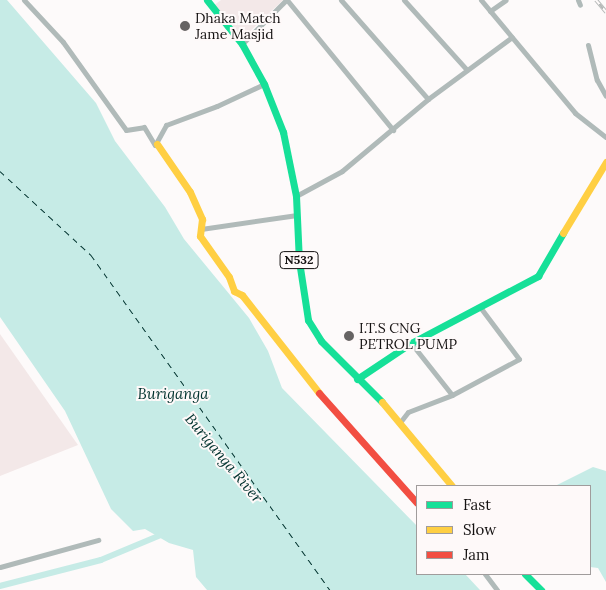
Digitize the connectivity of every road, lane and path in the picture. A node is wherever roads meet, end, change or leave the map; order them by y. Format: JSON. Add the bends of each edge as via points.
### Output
{"nodes":[{"id":1,"x":24,"y":0,"type":"edge"},
{"id":2,"x":207,"y":0,"type":"edge"},
{"id":3,"x":287,"y":0,"type":"edge"},
{"id":4,"x":341,"y":0,"type":"edge"},
{"id":5,"x":404,"y":0,"type":"edge"},
{"id":6,"x":480,"y":0,"type":"edge"},
{"id":7,"x":506,"y":0,"type":"edge"},
{"id":8,"x":490,"y":11,"type":"junction"},
{"id":9,"x":512,"y":36,"type":"junction"},
{"id":10,"x":242,"y":44,"type":"junction"},
{"id":11,"x":588,"y":45,"type":"dead end"},
{"id":12,"x":467,"y":70,"type":"junction"},
{"id":13,"x":264,"y":84,"type":"junction"},
{"id":14,"x":606,"y":96,"type":"edge"},
{"id":15,"x":428,"y":99,"type":"junction"},
{"id":16,"x":393,"y":130,"type":"junction"},
{"id":17,"x":606,"y":138,"type":"edge"},
{"id":18,"x":157,"y":144,"type":"junction"},
{"id":19,"x":606,"y":162,"type":"edge"},
{"id":20,"x":296,"y":196,"type":"junction"},
{"id":21,"x":297,"y":215,"type":"junction"},
{"id":22,"x":201,"y":230,"type":"junction"},
{"id":23,"x":480,"y":307,"type":"junction"},
{"id":24,"x":411,"y":343,"type":"junction"},
{"id":25,"x":357,"y":379,"type":"junction"},
{"id":26,"x":452,"y":395,"type":"junction"},
{"id":27,"x":400,"y":421,"type":"junction"},
{"id":28,"x":451,"y":485,"type":"edge"},
{"id":29,"x":416,"y":502,"type":"edge"},
{"id":30,"x":98,"y":540,"type":"dead end"},
{"id":31,"x":0,"y":567,"type":"edge"},
{"id":32,"x":486,"y":575,"type":"edge"},
{"id":33,"x":526,"y":575,"type":"edge"},
{"id":34,"x":497,"y":590,"type":"edge"},
{"id":35,"x":541,"y":590,"type":"edge"}],
"edges":[{"from":1,"to":18,"type":"street","via":[[63,42],[126,130],[144,127]]},
{"from":2,"to":10,"type":"main road","number":"N532"},
{"from":3,"to":10,"type":"street"},
{"from":3,"to":16,"type":"street"},
{"from":4,"to":15,"type":"street"},
{"from":5,"to":12,"type":"street"},
{"from":6,"to":8,"type":"street"},
{"from":7,"to":8,"type":"street"},
{"from":8,"to":9,"type":"street"},
{"from":9,"to":12,"type":"street"},
{"from":9,"to":17,"type":"street","via":[[575,112]]},
{"from":10,"to":13,"type":"main road","number":"N532"},
{"from":11,"to":14,"type":"street","via":[[598,84]]},
{"from":12,"to":15,"type":"street"},
{"from":13,"to":18,"type":"street","via":[[166,125]]},
{"from":13,"to":20,"type":"main road","number":"N532","via":[[282,132]]},
{"from":15,"to":16,"type":"street"},
{"from":16,"to":20,"type":"street","via":[[342,171]]},
{"from":18,"to":22,"type":"main road","via":[[190,192],[202,219]]},
{"from":19,"to":23,"type":"main road","via":[[545,268],[538,276]]},
{"from":20,"to":21,"type":"main road","number":"N532"},
{"from":21,"to":22,"type":"street"},
{"from":21,"to":25,"type":"main road","number":"N532","via":[[299,261],[308,320],[321,341]]},
{"from":22,"to":29,"type":"main road","via":[[200,236],[229,277],[234,291],[242,295],[291,355],[303,375]]},
{"from":23,"to":24,"type":"main road"},
{"from":23,"to":26,"type":"street","via":[[519,359]]},
{"from":24,"to":25,"type":"main road"},
{"from":24,"to":26,"type":"street"},
{"from":25,"to":27,"type":"main road","number":"N532"},
{"from":26,"to":27,"type":"street","via":[[408,412]]},
{"from":27,"to":28,"type":"main road","number":"N532"},
{"from":30,"to":31,"type":"street"},
{"from":32,"to":34,"type":"street"},
{"from":33,"to":35,"type":"main road"}]}
